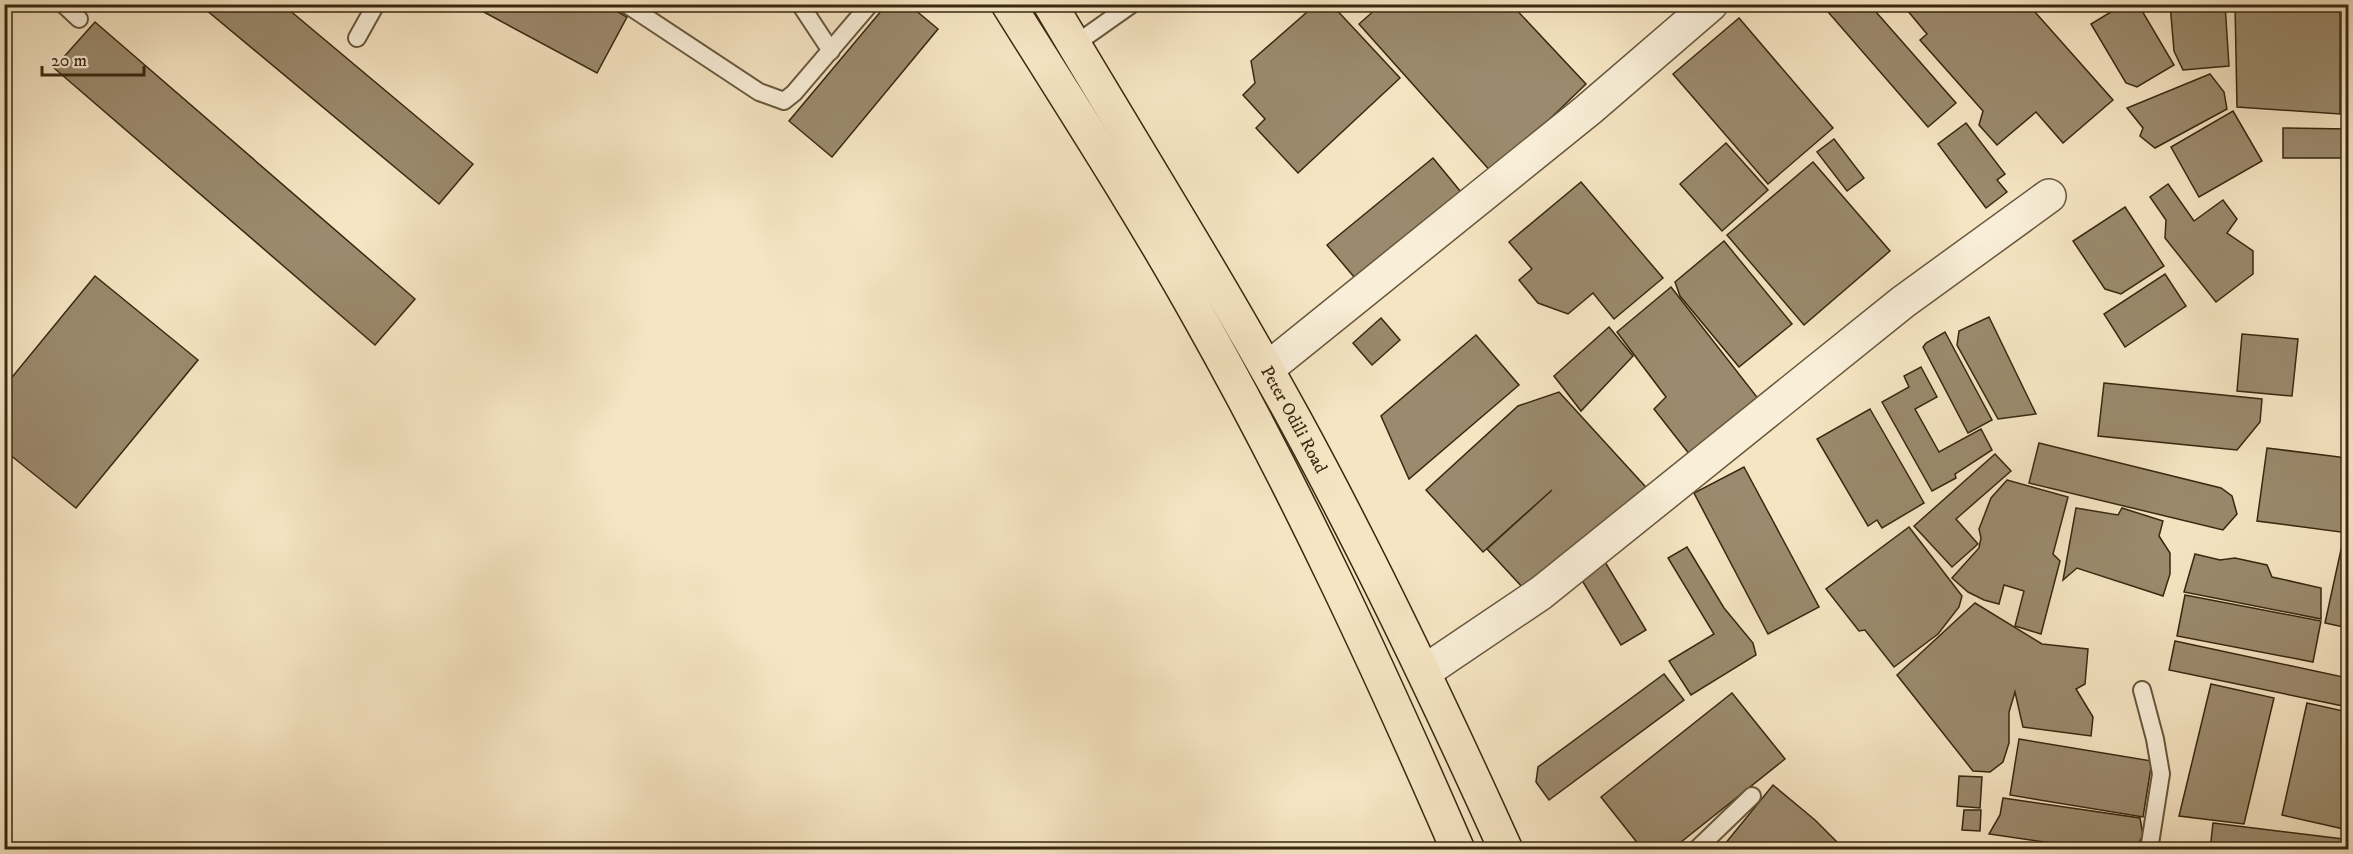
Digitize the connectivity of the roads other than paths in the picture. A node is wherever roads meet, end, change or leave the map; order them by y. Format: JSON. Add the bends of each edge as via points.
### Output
{"nodes":[{"id":1,"x":63,"y":4,"type":"edge"},
{"id":2,"x":376,"y":4,"type":"edge"},
{"id":3,"x":626,"y":4,"type":"edge"},
{"id":4,"x":800,"y":4,"type":"edge"},
{"id":5,"x":870,"y":4,"type":"edge"},
{"id":6,"x":1008,"y":4,"type":"edge"},
{"id":7,"x":1050,"y":4,"type":"edge"},
{"id":8,"x":1132,"y":4,"type":"edge"},
{"id":9,"x":1711,"y":4,"type":"edge"},
{"id":10,"x":79,"y":19,"type":"dead end"},
{"id":11,"x":357,"y":38,"type":"dead end"},
{"id":12,"x":1074,"y":45,"type":"junction"},
{"id":13,"x":831,"y":51,"type":"junction"},
{"id":14,"x":2049,"y":196,"type":"dead end"},
{"id":15,"x":1267,"y":369,"type":"junction"},
{"id":16,"x":1424,"y":672,"type":"junction"},
{"id":17,"x":2142,"y":690,"type":"dead end"},
{"id":18,"x":1752,"y":796,"type":"dead end"},
{"id":19,"x":1458,"y":849,"type":"edge"},
{"id":20,"x":1506,"y":849,"type":"edge"},
{"id":21,"x":1696,"y":849,"type":"edge"},
{"id":22,"x":2149,"y":849,"type":"edge"}],
"edges":[{"from":1,"to":10,"type":"lane"},
{"from":2,"to":11,"type":"lane"},
{"from":3,"to":13,"type":"lane","via":[[759,92],[784,101]]},
{"from":4,"to":13,"type":"lane"},
{"from":5,"to":13,"type":"lane"},
{"from":6,"to":19,"type":"main road","name":"Peter Odili Road","via":[[1199,316],[1284,473],[1396,706]]},
{"from":7,"to":12,"type":"main road","name":"Peter Odili Road"},
{"from":8,"to":12,"type":"lane"},
{"from":9,"to":15,"type":"street","via":[[1588,110]]},
{"from":12,"to":15,"type":"main road","name":"Peter Odili Road"},
{"from":14,"to":16,"type":"street","via":[[1903,302],[1541,593]]},
{"from":15,"to":16,"type":"main road","name":"Peter Odili Road"},
{"from":16,"to":20,"type":"main road","name":"Peter Odili Road"},
{"from":17,"to":22,"type":"lane","via":[[2161,774]]},
{"from":18,"to":21,"type":"lane"}]}
